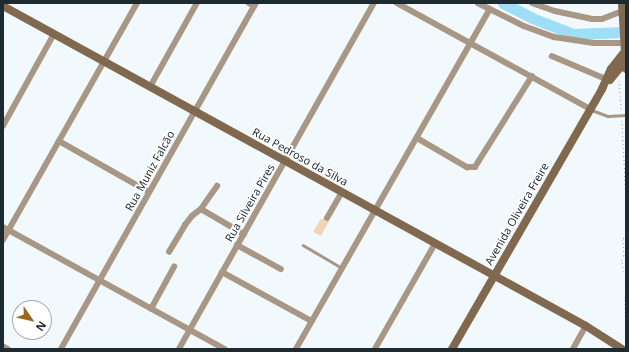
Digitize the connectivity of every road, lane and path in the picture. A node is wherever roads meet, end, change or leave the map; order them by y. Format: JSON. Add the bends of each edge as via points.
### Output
{"nodes":[{"id":1,"x":137,"y":3,"type":"edge"},
{"id":2,"x":196,"y":3,"type":"edge"},
{"id":3,"x":374,"y":3,"type":"edge"},
{"id":4,"x":397,"y":3,"type":"edge"},
{"id":5,"x":478,"y":3,"type":"edge"},
{"id":6,"x":532,"y":3,"type":"edge"},
{"id":7,"x":253,"y":4,"type":"edge"},
{"id":8,"x":3,"y":6,"type":"edge"},
{"id":9,"x":490,"y":9,"type":"junction"},
{"id":10,"x":623,"y":11,"type":"edge"},
{"id":11,"x":54,"y":34,"type":"junction"},
{"id":12,"x":471,"y":43,"type":"junction"},
{"id":13,"x":625,"y":48,"type":"edge"},
{"id":14,"x":552,"y":56,"type":"dead end"},
{"id":15,"x":104,"y":61,"type":"junction"},
{"id":16,"x":626,"y":69,"type":"edge"},
{"id":17,"x":532,"y":76,"type":"junction"},
{"id":18,"x":617,"y":76,"type":"dead end"},
{"id":19,"x":606,"y":79,"type":"junction"},
{"id":20,"x":150,"y":87,"type":"junction"},
{"id":21,"x":602,"y":89,"type":"junction"},
{"id":22,"x":591,"y":109,"type":"junction"},
{"id":23,"x":195,"y":112,"type":"junction"},
{"id":24,"x":622,"y":116,"type":"junction"},
{"id":25,"x":626,"y":116,"type":"edge"},
{"id":26,"x":3,"y":126,"type":"edge"},
{"id":27,"x":417,"y":138,"type":"junction"},
{"id":28,"x":59,"y":141,"type":"junction"},
{"id":29,"x":286,"y":162,"type":"junction"},
{"id":30,"x":217,"y":186,"type":"dead end"},
{"id":31,"x":149,"y":192,"type":"junction"},
{"id":32,"x":342,"y":192,"type":"junction"},
{"id":33,"x":626,"y":200,"type":"edge"},
{"id":34,"x":200,"y":209,"type":"junction"},
{"id":35,"x":376,"y":211,"type":"junction"},
{"id":36,"x":328,"y":218,"type":"dead end"},
{"id":37,"x":3,"y":227,"type":"edge"},
{"id":38,"x":9,"y":230,"type":"junction"},
{"id":39,"x":244,"y":234,"type":"junction"},
{"id":40,"x":626,"y":234,"type":"edge"},
{"id":41,"x":3,"y":240,"type":"edge"},
{"id":42,"x":435,"y":244,"type":"junction"},
{"id":43,"x":237,"y":245,"type":"junction"},
{"id":44,"x":303,"y":245,"type":"dead end"},
{"id":45,"x":169,"y":252,"type":"dead end"},
{"id":46,"x":174,"y":267,"type":"dead end"},
{"id":47,"x":343,"y":268,"type":"junction"},
{"id":48,"x":281,"y":269,"type":"dead end"},
{"id":49,"x":222,"y":272,"type":"junction"},
{"id":50,"x":626,"y":275,"type":"edge"},
{"id":51,"x":494,"y":276,"type":"junction"},
{"id":52,"x":100,"y":281,"type":"junction"},
{"id":53,"x":626,"y":282,"type":"edge"},
{"id":54,"x":151,"y":308,"type":"junction"},
{"id":55,"x":312,"y":321,"type":"junction"},
{"id":56,"x":586,"y":326,"type":"junction"},
{"id":57,"x":190,"y":330,"type":"junction"},
{"id":58,"x":3,"y":346,"type":"edge"},
{"id":59,"x":624,"y":347,"type":"edge"},
{"id":60,"x":8,"y":349,"type":"edge"},
{"id":61,"x":61,"y":349,"type":"edge"},
{"id":62,"x":178,"y":349,"type":"edge"},
{"id":63,"x":225,"y":349,"type":"edge"},
{"id":64,"x":296,"y":349,"type":"edge"},
{"id":65,"x":375,"y":349,"type":"edge"},
{"id":66,"x":452,"y":349,"type":"edge"},
{"id":67,"x":573,"y":349,"type":"edge"}],
"edges":[{"from":1,"to":15,"type":"street"},
{"from":2,"to":20,"type":"street"},
{"from":3,"to":29,"type":"street","name":"Rua Silveira Pires"},
{"from":4,"to":12,"type":"street"},
{"from":5,"to":9,"type":"street"},
{"from":6,"to":10,"type":"street","via":[[555,11],[592,18],[602,18]]},
{"from":7,"to":23,"type":"street","name":"Rua Muniz Falcão"},
{"from":8,"to":11,"type":"street","name":"Rua Pedroso da Silva"},
{"from":9,"to":12,"type":"street"},
{"from":9,"to":13,"type":"street","via":[[554,37]]},
{"from":10,"to":13,"type":"street"},
{"from":11,"to":15,"type":"street","name":"Rua Pedroso da Silva"},
{"from":11,"to":26,"type":"street"},
{"from":12,"to":17,"type":"street"},
{"from":12,"to":27,"type":"street"},
{"from":13,"to":16,"type":"street"},
{"from":13,"to":19,"type":"street","name":"Avenida Oliveira Freire"},
{"from":13,"to":21,"type":"street","name":"Avenida Oliveira Freire"},
{"from":14,"to":19,"type":"street"},
{"from":15,"to":20,"type":"street","name":"Rua Pedroso da Silva"},
{"from":15,"to":28,"type":"street"},
{"from":17,"to":22,"type":"street"},
{"from":17,"to":27,"type":"street","via":[[479,163],[472,168]]},
{"from":18,"to":24,"type":"path"},
{"from":19,"to":21,"type":"street","name":"Avenida Oliveira Freire"},
{"from":20,"to":23,"type":"street","name":"Rua Pedroso da Silva"},
{"from":21,"to":22,"type":"street","name":"Avenida Oliveira Freire"},
{"from":22,"to":24,"type":"lane","via":[[608,116]]},
{"from":22,"to":51,"type":"street","name":"Avenida Oliveira Freire"},
{"from":23,"to":29,"type":"street","name":"Rua Pedroso da Silva"},
{"from":23,"to":31,"type":"street","name":"Rua Muniz Falcão"},
{"from":24,"to":25,"type":"lane"},
{"from":24,"to":33,"type":"path"},
{"from":27,"to":35,"type":"street"},
{"from":28,"to":31,"type":"street"},
{"from":28,"to":38,"type":"street"},
{"from":29,"to":32,"type":"street","name":"Rua Pedroso da Silva"},
{"from":29,"to":39,"type":"street","name":"Rua Silveira Pires"},
{"from":30,"to":34,"type":"street"},
{"from":31,"to":52,"type":"street","name":"Rua Muniz Falcão"},
{"from":32,"to":35,"type":"street","name":"Rua Pedroso da Silva"},
{"from":32,"to":36,"type":"street"},
{"from":34,"to":39,"type":"street"},
{"from":34,"to":45,"type":"street","via":[[185,224]]},
{"from":35,"to":42,"type":"street","name":"Rua Pedroso da Silva"},
{"from":35,"to":47,"type":"street"},
{"from":37,"to":38,"type":"street"},
{"from":38,"to":41,"type":"street"},
{"from":38,"to":52,"type":"street"},
{"from":39,"to":43,"type":"street","name":"Rua Silveira Pires"},
{"from":40,"to":50,"type":"path","via":[[623,239],[622,258],[623,271]]},
{"from":42,"to":51,"type":"street","name":"Rua Pedroso da Silva"},
{"from":42,"to":65,"type":"street"},
{"from":43,"to":48,"type":"street"},
{"from":43,"to":49,"type":"street","name":"Rua Silveira Pires"},
{"from":44,"to":47,"type":"lane"},
{"from":46,"to":54,"type":"street"},
{"from":47,"to":55,"type":"street"},
{"from":49,"to":55,"type":"street"},
{"from":49,"to":57,"type":"street","name":"Rua Silveira Pires"},
{"from":51,"to":56,"type":"street","name":"Rua Pedroso da Silva"},
{"from":51,"to":66,"type":"street","name":"Avenida Oliveira Freire"},
{"from":52,"to":54,"type":"street"},
{"from":52,"to":61,"type":"street","name":"Rua Muniz Falcão"},
{"from":53,"to":59,"type":"path"},
{"from":54,"to":57,"type":"street"},
{"from":55,"to":64,"type":"street"},
{"from":56,"to":59,"type":"street","name":"Rua Pedroso da Silva"},
{"from":56,"to":67,"type":"street"},
{"from":57,"to":62,"type":"street","name":"Rua Silveira Pires"},
{"from":57,"to":63,"type":"street"},
{"from":58,"to":60,"type":"street"}]}
